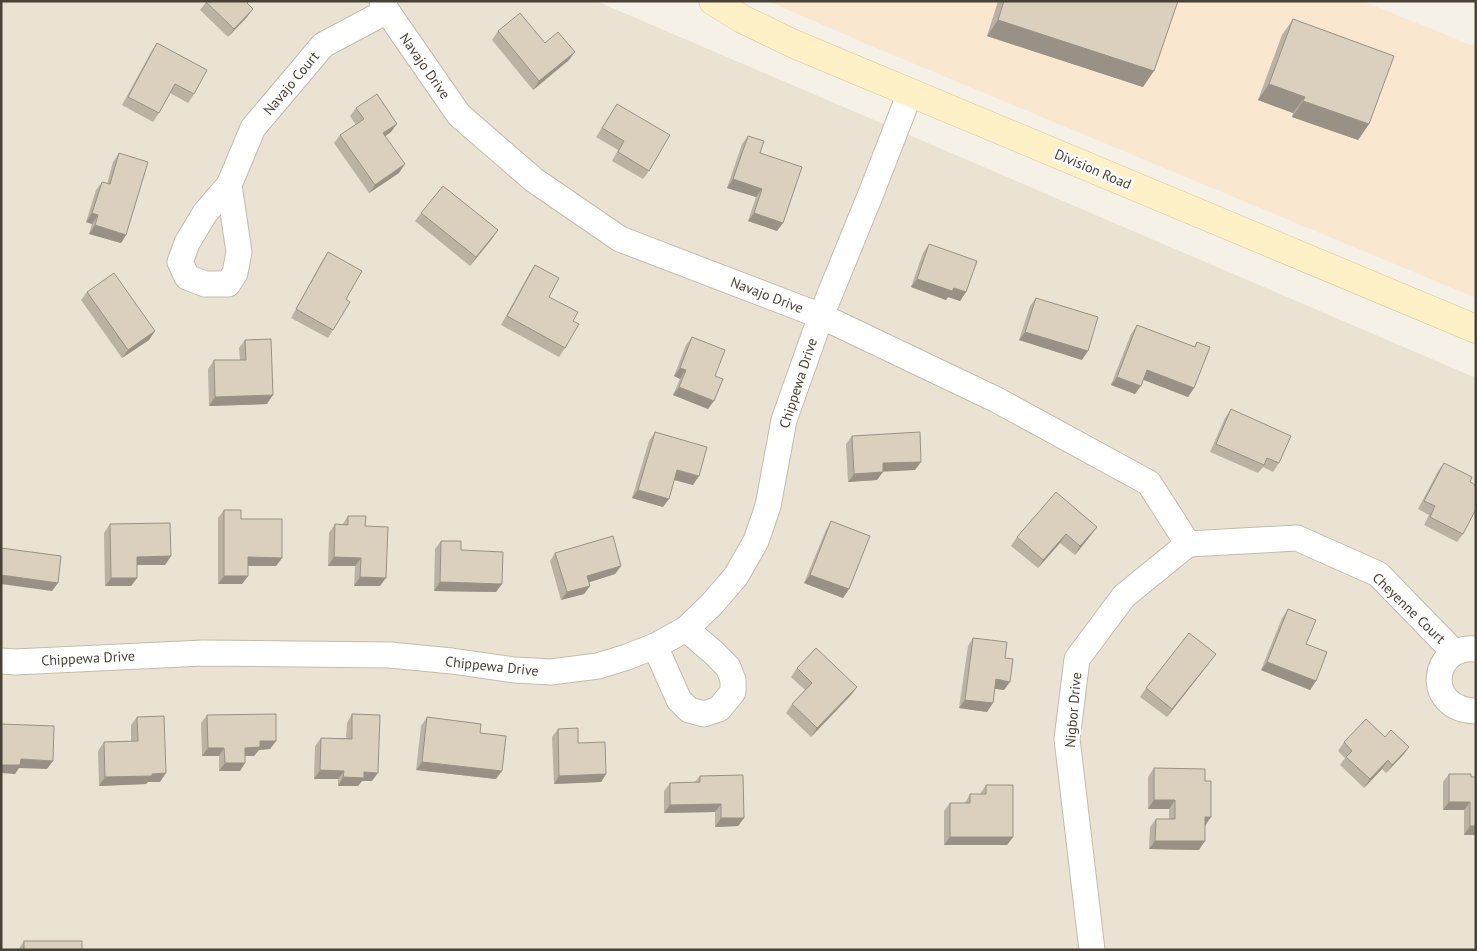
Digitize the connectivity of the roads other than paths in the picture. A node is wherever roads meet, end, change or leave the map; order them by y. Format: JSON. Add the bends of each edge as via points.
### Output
{"nodes":[{"id":1,"x":713,"y":1,"type":"edge"},
{"id":2,"x":384,"y":6,"type":"edge"},
{"id":3,"x":910,"y":93,"type":"junction"},
{"id":4,"x":230,"y":185,"type":"dead end"},
{"id":5,"x":820,"y":316,"type":"junction"},
{"id":6,"x":1476,"y":329,"type":"edge"},
{"id":7,"x":1188,"y":544,"type":"junction"},
{"id":8,"x":686,"y":629,"type":"junction"},
{"id":9,"x":654,"y":646,"type":"junction"},
{"id":10,"x":1465,"y":650,"type":"edge"},
{"id":11,"x":1,"y":661,"type":"edge"},
{"id":12,"x":1476,"y":710,"type":"edge"},
{"id":13,"x":1092,"y":950,"type":"edge"}],
"edges":[{"from":1,"to":3,"type":"street","name":"Division Road","via":[[742,20]]},
{"from":2,"to":4,"type":"street","name":"Navajo Court","via":[[323,45],[253,128]]},
{"from":2,"to":5,"type":"street","name":"Navajo Drive","via":[[459,115],[534,180],[620,239]]},
{"from":3,"to":5,"type":"street","name":"Chippewa Drive"},
{"from":3,"to":6,"type":"street","name":"Division Road"},
{"from":5,"to":7,"type":"street","name":"Navajo Drive","via":[[997,400],[1149,483]]},
{"from":5,"to":8,"type":"street","name":"Chippewa Drive","via":[[784,420],[768,506],[756,541],[736,576]]},
{"from":7,"to":10,"type":"street","name":"Cheyenne Court","via":[[1297,538],[1378,574]]},
{"from":7,"to":13,"type":"street","name":"Nigbor Drive","via":[[1124,596],[1077,659],[1067,739]]},
{"from":8,"to":9,"type":"street","name":"Chippewa Drive"},
{"from":8,"to":9,"type":"street","via":[[728,667],[733,692],[719,709],[704,714],[689,710],[679,700]]},
{"from":9,"to":11,"type":"street","name":"Chippewa Drive","via":[[598,666],[551,672],[390,655],[203,653]]},
{"from":10,"to":12,"type":"street","name":"Cheyenne Court","via":[[1446,660],[1439,680],[1446,700],[1455,707]]}]}
